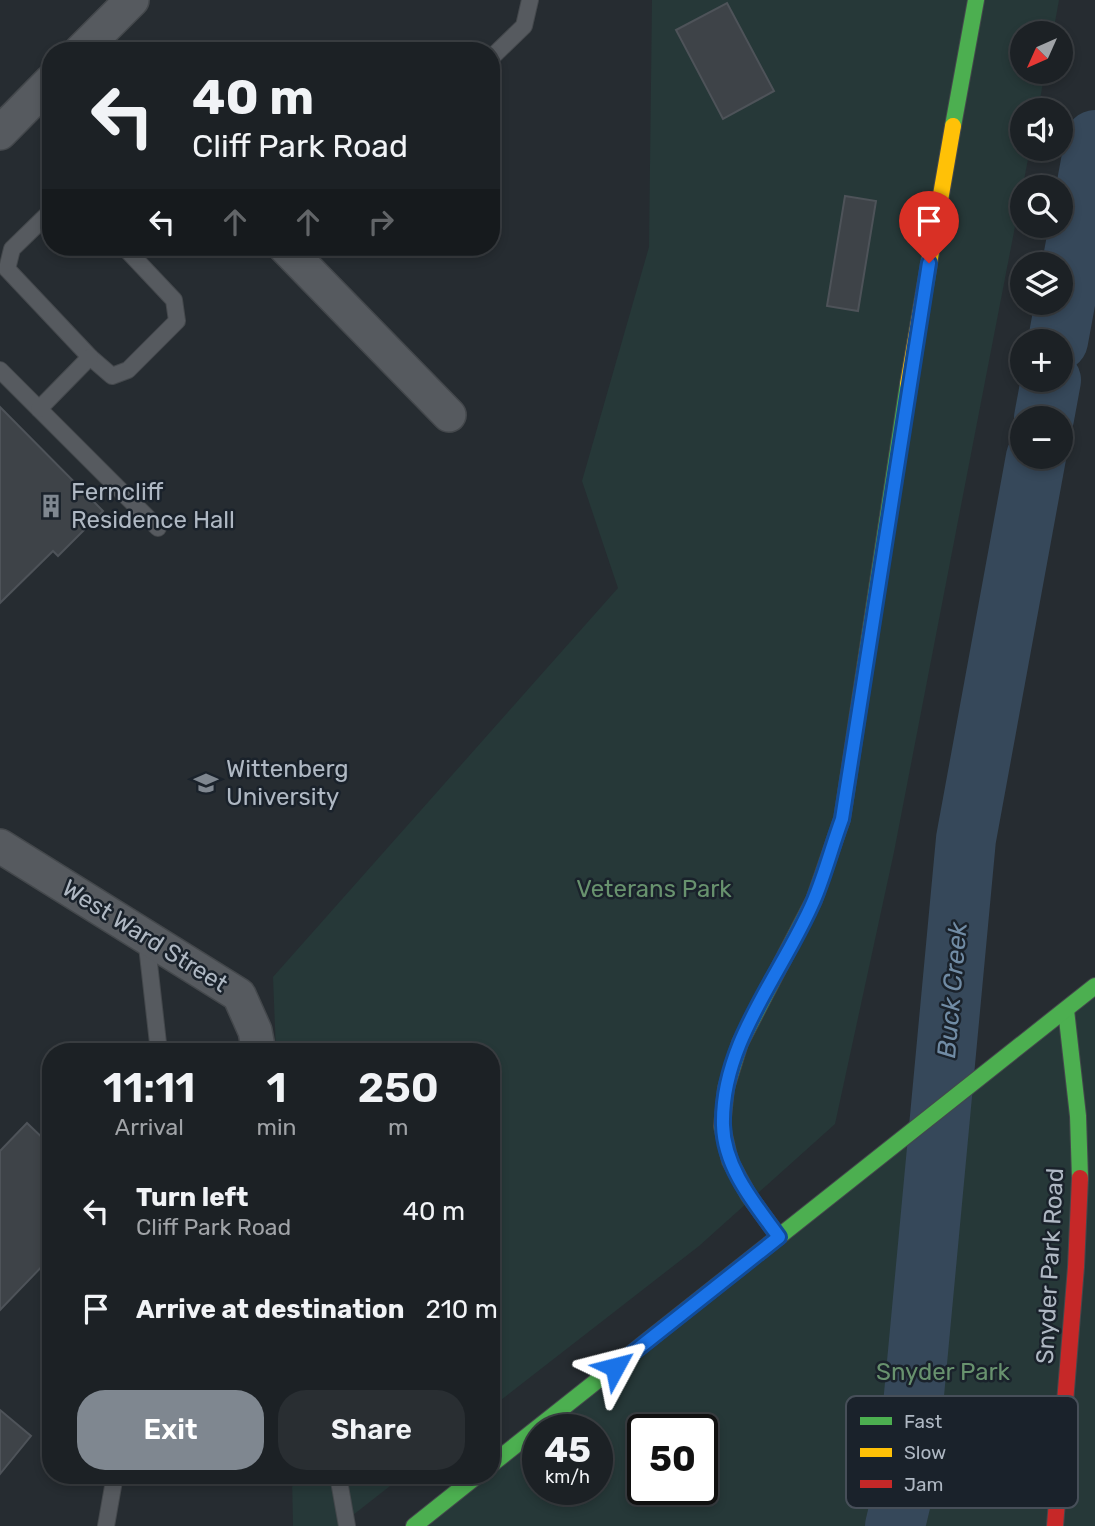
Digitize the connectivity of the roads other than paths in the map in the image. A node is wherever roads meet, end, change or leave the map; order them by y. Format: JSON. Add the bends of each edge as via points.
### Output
{"nodes":[{"id":1,"x":132,"y":0,"type":"edge"},
{"id":2,"x":530,"y":0,"type":"edge"},
{"id":3,"x":976,"y":0,"type":"edge"},
{"id":4,"x":93,"y":42,"type":"edge"},
{"id":5,"x":500,"y":49,"type":"edge"},
{"id":6,"x":42,"y":91,"type":"edge"},
{"id":7,"x":0,"y":132,"type":"edge"},
{"id":8,"x":42,"y":220,"type":"edge"},
{"id":9,"x":132,"y":256,"type":"edge"},
{"id":10,"x":298,"y":256,"type":"edge"},
{"id":11,"x":90,"y":357,"type":"junction"},
{"id":12,"x":0,"y":370,"type":"edge"},
{"id":13,"x":39,"y":409,"type":"junction"},
{"id":14,"x":449,"y":415,"type":"dead end"},
{"id":15,"x":158,"y":528,"type":"dead end"},
{"id":16,"x":0,"y":846,"type":"edge"},
{"id":17,"x":145,"y":935,"type":"junction"},
{"id":18,"x":1095,"y":986,"type":"edge"},
{"id":19,"x":1066,"y":1010,"type":"junction"},
{"id":20,"x":158,"y":1043,"type":"edge"},
{"id":21,"x":257,"y":1043,"type":"edge"},
{"id":22,"x":779,"y":1237,"type":"junction"},
{"id":23,"x":1065,"y":1396,"type":"edge"},
{"id":24,"x":500,"y":1458,"type":"edge"},
{"id":25,"x":113,"y":1484,"type":"edge"},
{"id":26,"x":340,"y":1484,"type":"edge"},
{"id":27,"x":467,"y":1484,"type":"edge"},
{"id":28,"x":1056,"y":1508,"type":"edge"},
{"id":29,"x":106,"y":1526,"type":"edge"},
{"id":30,"x":347,"y":1526,"type":"edge"},
{"id":31,"x":414,"y":1526,"type":"edge"},
{"id":32,"x":1055,"y":1526,"type":"edge"}],
"edges":[{"from":1,"to":4,"type":"street"},
{"from":2,"to":5,"type":"lane","via":[[524,26]]},
{"from":3,"to":22,"type":"street","via":[[915,341],[842,819],[814,900],[740,1044],[726,1088],[722,1126],[730,1161]]},
{"from":6,"to":7,"type":"street"},
{"from":8,"to":11,"type":"lane","via":[[12,249],[7,269]]},
{"from":9,"to":11,"type":"lane","via":[[174,300],[177,321],[128,370],[112,376]]},
{"from":10,"to":14,"type":"street"},
{"from":11,"to":13,"type":"lane"},
{"from":12,"to":13,"type":"lane"},
{"from":13,"to":15,"type":"lane"},
{"from":16,"to":17,"type":"street","name":"West Ward Street"},
{"from":17,"to":20,"type":"lane"},
{"from":17,"to":21,"type":"street","name":"West Ward Street","via":[[239,995]]},
{"from":18,"to":19,"type":"street"},
{"from":19,"to":22,"type":"street"},
{"from":19,"to":23,"type":"street","name":"Snyder Park Road","via":[[1080,1178]]},
{"from":22,"to":24,"type":"street"},
{"from":25,"to":29,"type":"lane"},
{"from":26,"to":30,"type":"lane"},
{"from":27,"to":31,"type":"street"},
{"from":28,"to":32,"type":"street","name":"Snyder Park Road"}]}
